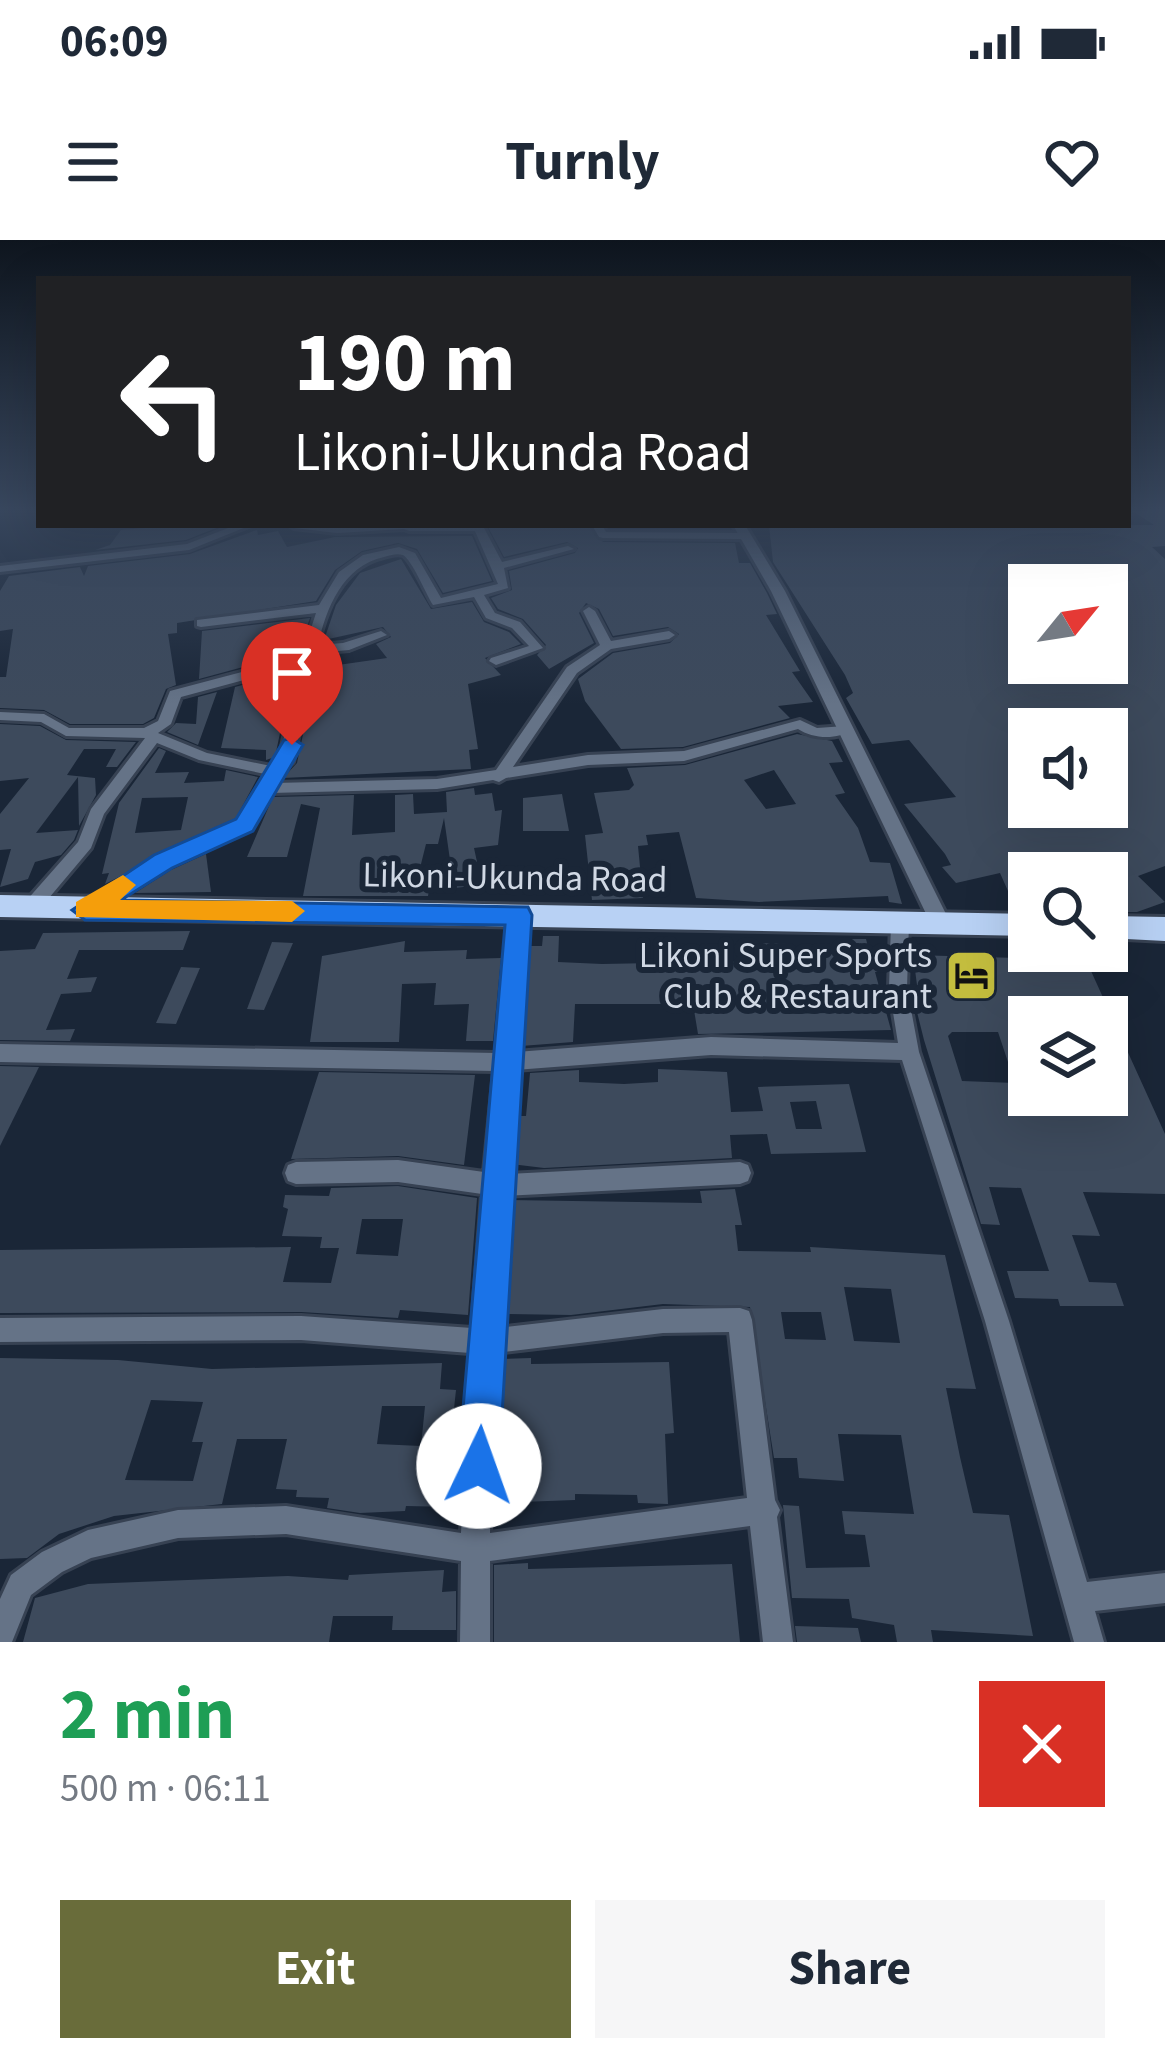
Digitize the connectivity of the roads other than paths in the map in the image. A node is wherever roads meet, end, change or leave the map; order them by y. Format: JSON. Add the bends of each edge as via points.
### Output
{"nodes":[{"id":1,"x":342,"y":573,"type":"edge"},
{"id":2,"x":421,"y":573,"type":"edge"},
{"id":3,"x":500,"y":573,"type":"edge"},
{"id":4,"x":767,"y":573,"type":"edge"},
{"id":5,"x":477,"y":593,"type":"junction"},
{"id":6,"x":323,"y":608,"type":"junction"},
{"id":7,"x":589,"y":611,"type":"dead end"},
{"id":8,"x":201,"y":623,"type":"dead end"},
{"id":9,"x":381,"y":635,"type":"dead end"},
{"id":10,"x":669,"y":635,"type":"dead end"},
{"id":11,"x":607,"y":646,"type":"junction"},
{"id":12,"x":313,"y":654,"type":"junction"},
{"id":13,"x":496,"y":662,"type":"dead end"},
{"id":14,"x":0,"y":716,"type":"edge"},
{"id":15,"x":844,"y":730,"type":"junction"},
{"id":16,"x":150,"y":735,"type":"junction"},
{"id":17,"x":499,"y":777,"type":"junction"},
{"id":18,"x":271,"y":779,"type":"junction"},
{"id":19,"x":0,"y":905,"type":"edge"},
{"id":20,"x":32,"y":906,"type":"junction"},
{"id":21,"x":85,"y":910,"type":"junction"},
{"id":22,"x":519,"y":915,"type":"junction"},
{"id":23,"x":900,"y":922,"type":"junction"},
{"id":24,"x":940,"y":922,"type":"junction"},
{"id":25,"x":1008,"y":925,"type":"edge"},
{"id":26,"x":1128,"y":928,"type":"edge"},
{"id":27,"x":1165,"y":929,"type":"edge"},
{"id":28,"x":909,"y":1052,"type":"junction"},
{"id":29,"x":0,"y":1053,"type":"edge"},
{"id":30,"x":505,"y":1062,"type":"junction"},
{"id":31,"x":296,"y":1173,"type":"dead end"},
{"id":32,"x":740,"y":1173,"type":"dead end"},
{"id":33,"x":498,"y":1185,"type":"junction"},
{"id":34,"x":0,"y":1330,"type":"edge"},
{"id":35,"x":486,"y":1342,"type":"junction"},
{"id":36,"x":766,"y":1510,"type":"junction"},
{"id":37,"x":474,"y":1549,"type":"junction"},
{"id":38,"x":1165,"y":1588,"type":"edge"},
{"id":39,"x":1076,"y":1598,"type":"junction"},
{"id":40,"x":0,"y":1635,"type":"edge"},
{"id":41,"x":475,"y":1642,"type":"edge"},
{"id":42,"x":778,"y":1642,"type":"edge"},
{"id":43,"x":1089,"y":1642,"type":"edge"}],
"edges":[{"from":1,"to":6,"type":"street"},
{"from":2,"to":5,"type":"street","via":[[437,602]]},
{"from":3,"to":5,"type":"street","via":[[504,586]]},
{"from":4,"to":15,"type":"street"},
{"from":5,"to":13,"type":"street","via":[[490,615],[520,628],[538,648]]},
{"from":6,"to":8,"type":"street"},
{"from":6,"to":12,"type":"street"},
{"from":7,"to":11,"type":"street"},
{"from":9,"to":12,"type":"street"},
{"from":10,"to":11,"type":"street"},
{"from":11,"to":17,"type":"street","via":[[572,670]]},
{"from":12,"to":16,"type":"street","via":[[175,694],[164,724]]},
{"from":12,"to":18,"type":"street","via":[[292,745]]},
{"from":14,"to":16,"type":"street","via":[[44,718],[66,732]]},
{"from":15,"to":17,"type":"street","via":[[814,733],[800,724],[704,753],[588,760]]},
{"from":15,"to":24,"type":"street"},
{"from":16,"to":18,"type":"street"},
{"from":16,"to":20,"type":"street","via":[[85,844]]},
{"from":17,"to":18,"type":"street","via":[[383,787]]},
{"from":18,"to":21,"type":"street","via":[[244,825]]},
{"from":19,"to":20,"type":"highway","name":"Likoni-Ukunda Road"},
{"from":20,"to":21,"type":"highway","name":"Likoni-Ukunda Road"},
{"from":21,"to":22,"type":"highway","name":"Likoni-Ukunda Road"},
{"from":22,"to":23,"type":"highway","name":"Likoni-Ukunda Road"},
{"from":22,"to":30,"type":"street"},
{"from":23,"to":24,"type":"highway","name":"Likoni-Ukunda Road"},
{"from":23,"to":28,"type":"street","via":[[898,988]]},
{"from":24,"to":25,"type":"highway","name":"Likoni-Ukunda Road"},
{"from":26,"to":27,"type":"highway"},
{"from":28,"to":30,"type":"street","via":[[711,1046]]},
{"from":28,"to":39,"type":"street"},
{"from":29,"to":30,"type":"street"},
{"from":30,"to":33,"type":"street"},
{"from":31,"to":33,"type":"street","via":[[398,1171]]},
{"from":32,"to":33,"type":"street"},
{"from":33,"to":35,"type":"street"},
{"from":34,"to":35,"type":"street","via":[[301,1328]]},
{"from":35,"to":36,"type":"street","via":[[740,1320]]},
{"from":35,"to":37,"type":"street"},
{"from":36,"to":37,"type":"street"},
{"from":36,"to":42,"type":"street"},
{"from":37,"to":40,"type":"street","via":[[286,1520],[178,1524],[88,1544],[52,1562],[21,1585]]},
{"from":37,"to":41,"type":"street"},
{"from":38,"to":39,"type":"street"},
{"from":39,"to":43,"type":"street"}]}
